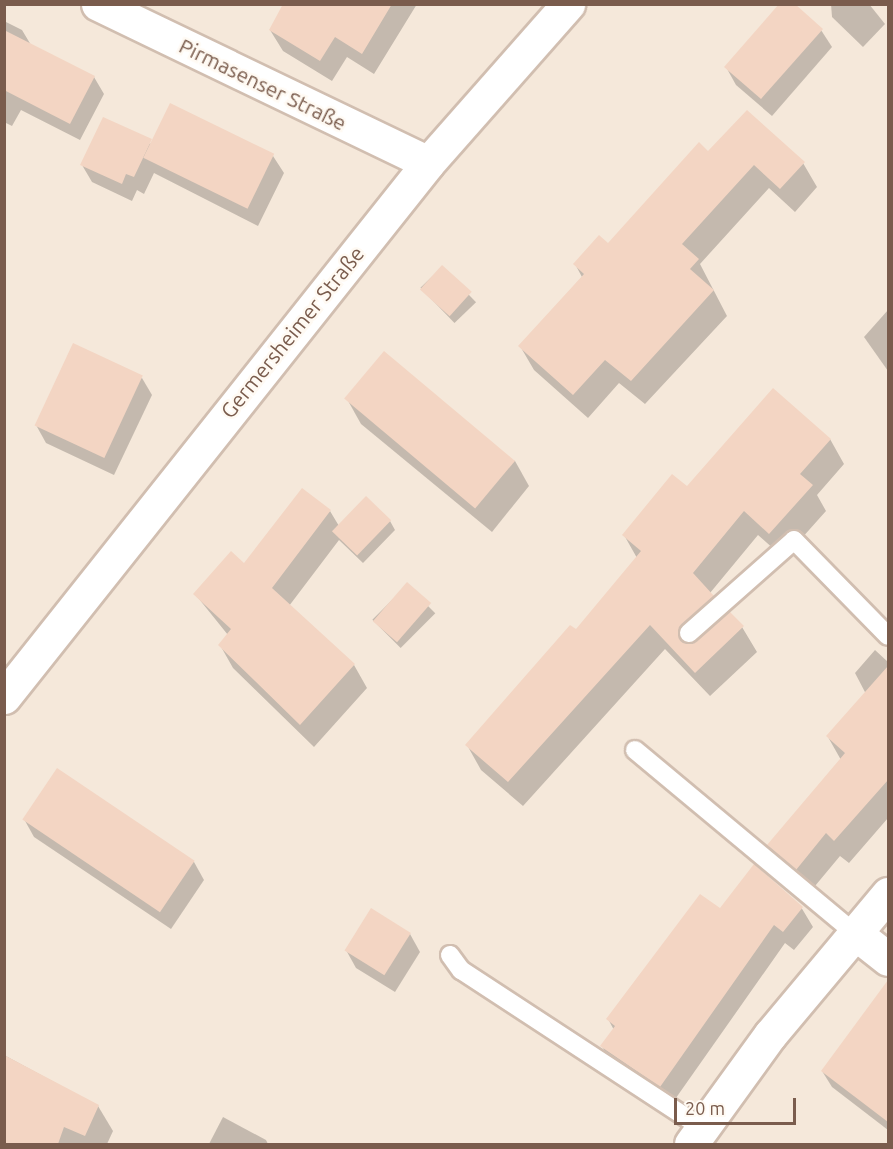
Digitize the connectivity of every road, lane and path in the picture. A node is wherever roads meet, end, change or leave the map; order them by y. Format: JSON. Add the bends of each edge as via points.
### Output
{"nodes":[{"id":1,"x":98,"y":4,"type":"edge"},
{"id":2,"x":568,"y":4,"type":"edge"},
{"id":3,"x":428,"y":163,"type":"junction"},
{"id":4,"x":689,"y":633,"type":"dead end"},
{"id":5,"x":888,"y":636,"type":"edge"},
{"id":6,"x":14,"y":661,"type":"edge"},
{"id":7,"x":4,"y":697,"type":"edge"},
{"id":8,"x":635,"y":750,"type":"dead end"},
{"id":9,"x":888,"y":894,"type":"edge"},
{"id":10,"x":855,"y":933,"type":"junction"},
{"id":11,"x":450,"y":955,"type":"dead end"},
{"id":12,"x":888,"y":959,"type":"edge"},
{"id":13,"x":696,"y":1136,"type":"edge"}],
"edges":[{"from":1,"to":3,"type":"street","name":"Pirmasenser Straße"},
{"from":2,"to":3,"type":"street","name":"Germersheimer Straße"},
{"from":3,"to":6,"type":"street","name":"Germersheimer Straße"},
{"from":4,"to":5,"type":"lane","via":[[794,540]]},
{"from":6,"to":7,"type":"street","name":"Germersheimer Straße"},
{"from":8,"to":10,"type":"lane"},
{"from":9,"to":10,"type":"street"},
{"from":10,"to":12,"type":"street"},
{"from":10,"to":13,"type":"street"},
{"from":11,"to":13,"type":"lane","via":[[461,970]]}]}
